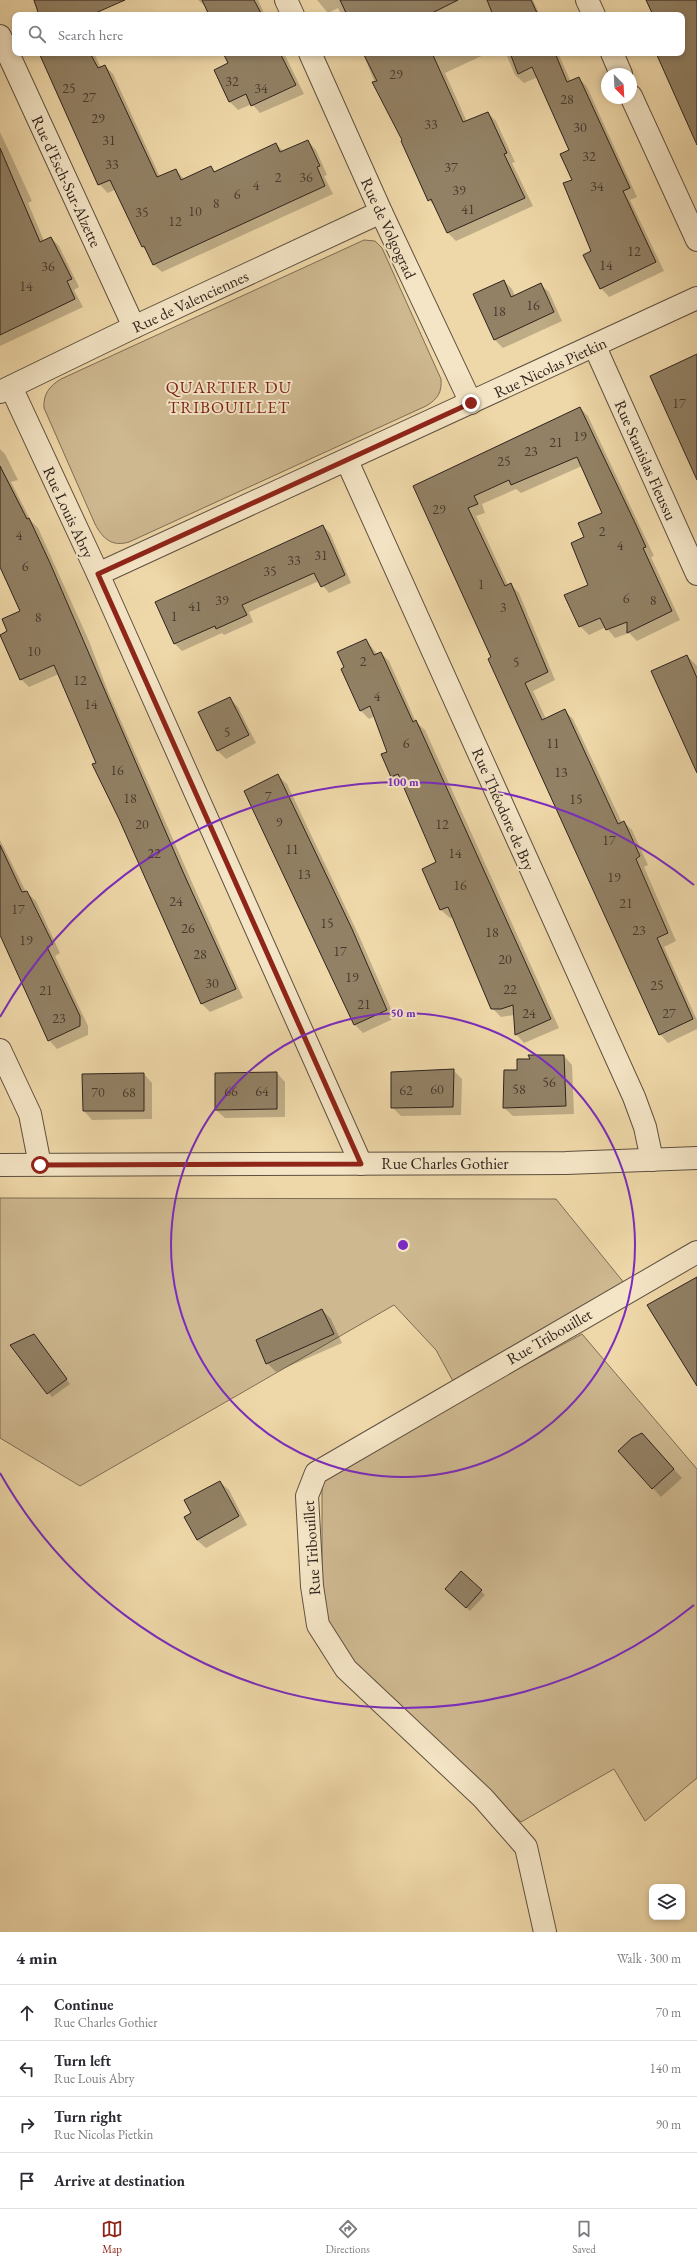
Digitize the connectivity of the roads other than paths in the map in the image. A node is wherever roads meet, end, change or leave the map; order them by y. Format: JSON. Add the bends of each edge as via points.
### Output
{"nodes":[{"id":1,"x":286,"y":0,"type":"edge"},
{"id":2,"x":587,"y":0,"type":"edge"},
{"id":3,"x":292,"y":12,"type":"edge"},
{"id":4,"x":593,"y":12,"type":"edge"},
{"id":5,"x":0,"y":36,"type":"edge"},
{"id":6,"x":311,"y":56,"type":"edge"},
{"id":7,"x":613,"y":56,"type":"edge"},
{"id":8,"x":618,"y":68,"type":"edge"},
{"id":9,"x":635,"y":104,"type":"edge"},
{"id":10,"x":381,"y":212,"type":"junction"},
{"id":11,"x":697,"y":240,"type":"edge"},
{"id":12,"x":697,"y":298,"type":"edge"},
{"id":13,"x":134,"y":327,"type":"junction"},
{"id":14,"x":595,"y":347,"type":"junction"},
{"id":15,"x":5,"y":390,"type":"edge"},
{"id":16,"x":471,"y":403,"type":"junction"},
{"id":17,"x":347,"y":461,"type":"junction"},
{"id":18,"x":98,"y":574,"type":"junction"},
{"id":19,"x":697,"y":574,"type":"edge"},
{"id":20,"x":0,"y":1050,"type":"edge"},
{"id":21,"x":697,"y":1158,"type":"edge"},
{"id":22,"x":652,"y":1160,"type":"junction"},
{"id":23,"x":361,"y":1164,"type":"junction"},
{"id":24,"x":0,"y":1165,"type":"edge"},
{"id":25,"x":40,"y":1165,"type":"junction"},
{"id":26,"x":697,"y":1252,"type":"edge"},
{"id":27,"x":545,"y":1932,"type":"edge"}],
"edges":[{"from":1,"to":3,"type":"street"},
{"from":2,"to":4,"type":"street"},
{"from":5,"to":13,"type":"street","name":"Rue d'Esch-Sur-Alzette"},
{"from":6,"to":10,"type":"street","name":"Rue de Volgograd"},
{"from":7,"to":8,"type":"street"},
{"from":9,"to":11,"type":"street"},
{"from":10,"to":13,"type":"street","name":"Rue de Valenciennes"},
{"from":10,"to":16,"type":"street","name":"Rue de Volgograd"},
{"from":12,"to":14,"type":"street","name":"Rue Nicolas Pietkin"},
{"from":13,"to":15,"type":"street","name":"Rue de Valenciennes"},
{"from":14,"to":16,"type":"street","name":"Rue Nicolas Pietkin"},
{"from":14,"to":19,"type":"street","name":"Rue Stanislas Fleussu"},
{"from":15,"to":18,"type":"street","name":"Rue Louis Abry"},
{"from":16,"to":17,"type":"street","name":"Rue Nicolas Pietkin"},
{"from":17,"to":18,"type":"street","name":"Rue Nicolas Pietkin"},
{"from":17,"to":22,"type":"street","name":"Rue Théodore de Bry","via":[[634,1097],[645,1127]]},
{"from":18,"to":23,"type":"street","name":"Rue Louis Abry"},
{"from":20,"to":25,"type":"street","via":[[30,1114]]},
{"from":21,"to":22,"type":"street","name":"Rue Charles Gothier"},
{"from":22,"to":23,"type":"street","name":"Rue Charles Gothier"},
{"from":23,"to":25,"type":"street","name":"Rue Charles Gothier"},
{"from":24,"to":25,"type":"street","name":"Rue Charles Gothier"},
{"from":26,"to":27,"type":"street","name":"Rue Tribouillet","via":[[316,1473],[306,1496],[312,1586],[318,1625],[346,1670],[483,1798],[526,1847]]}]}
